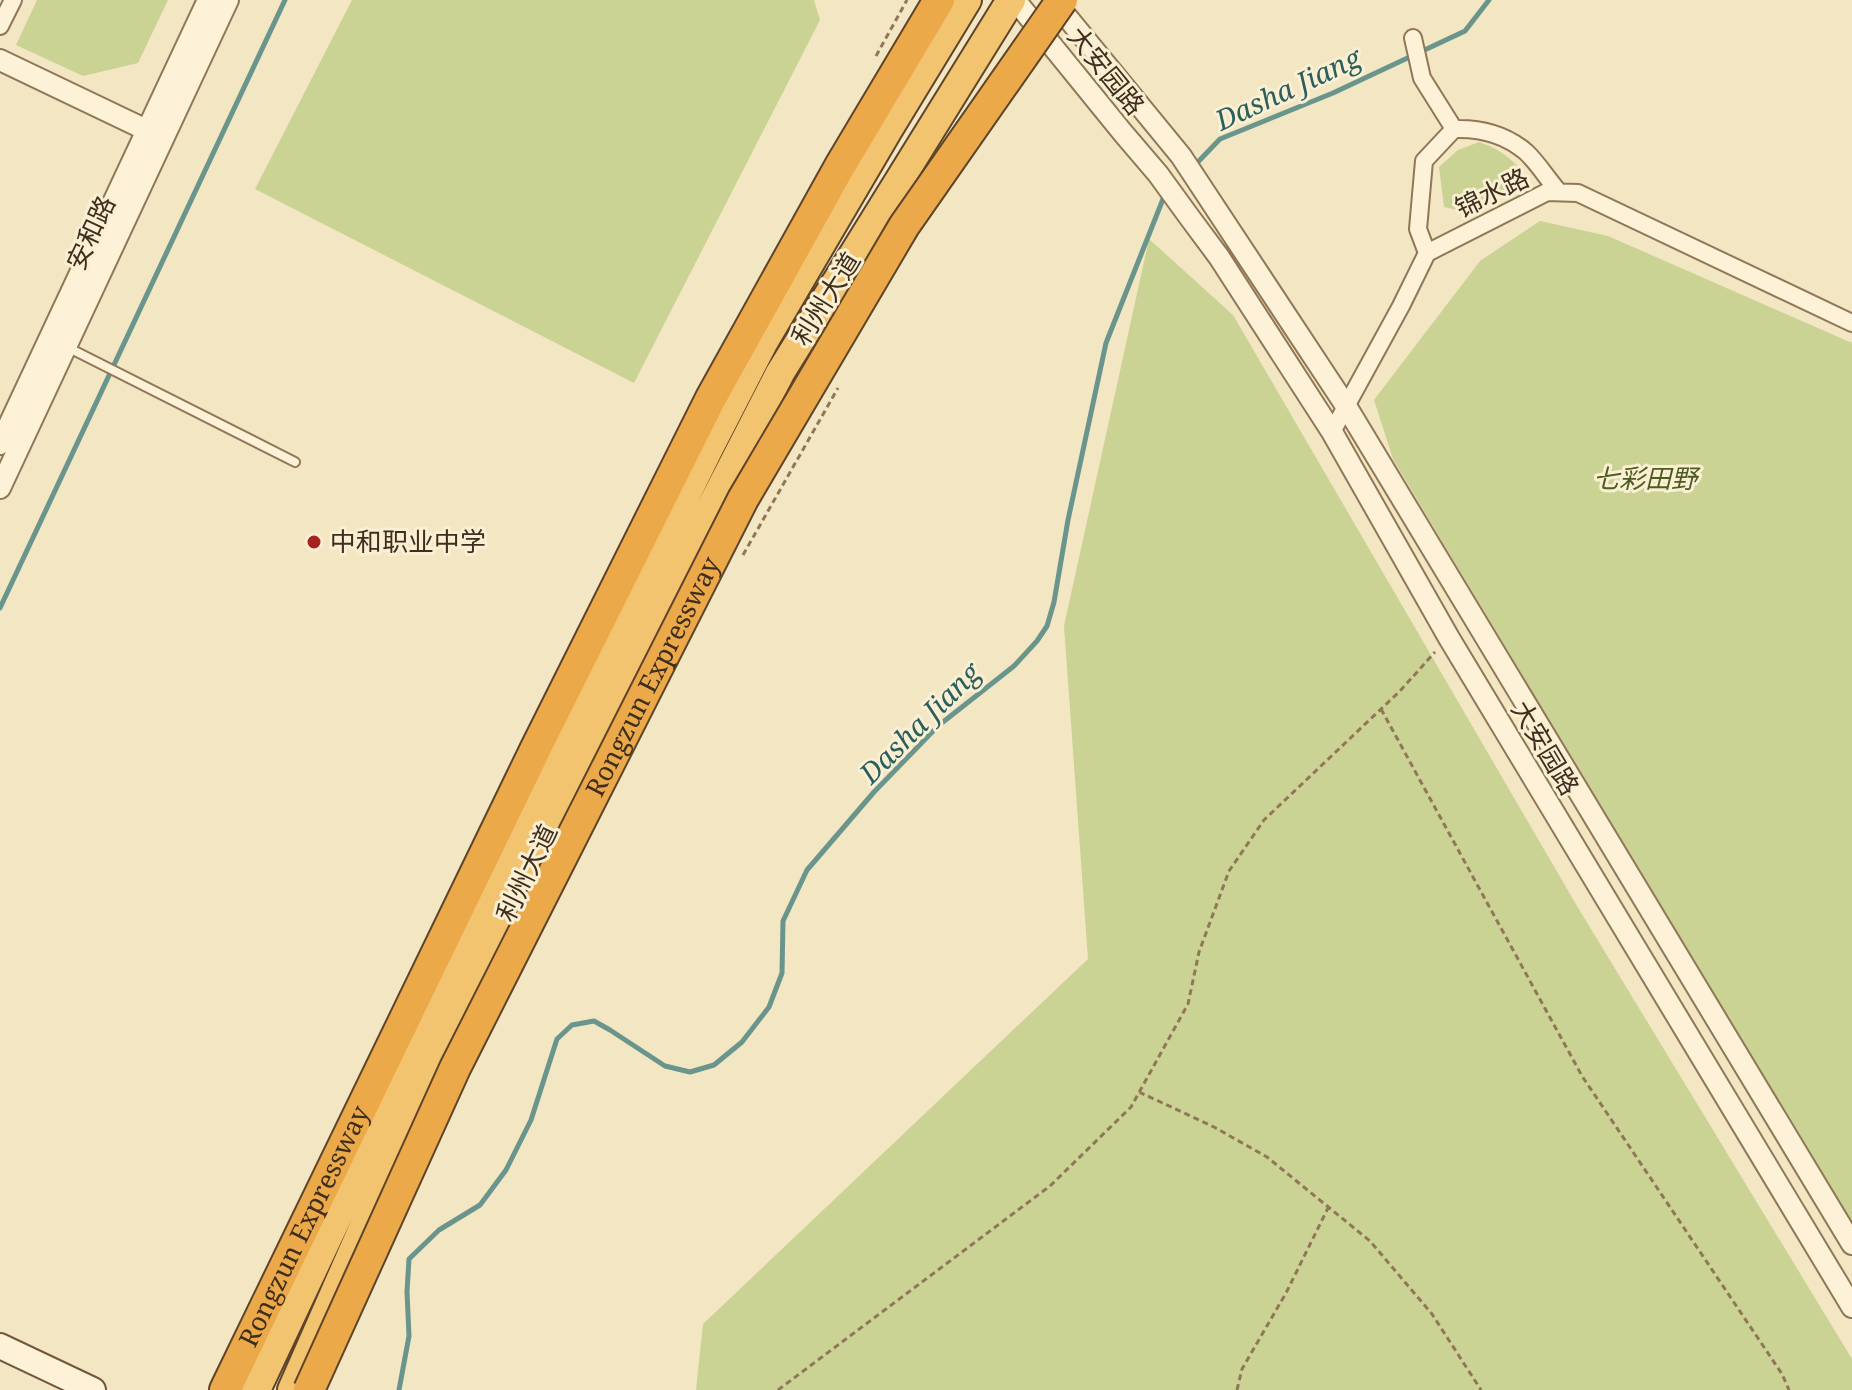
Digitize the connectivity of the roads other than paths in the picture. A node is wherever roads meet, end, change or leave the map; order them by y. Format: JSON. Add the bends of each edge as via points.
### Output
{"nodes":[{"id":1,"x":13,"y":0,"type":"edge"},
{"id":2,"x":208,"y":0,"type":"edge"},
{"id":3,"x":228,"y":0,"type":"edge"},
{"id":4,"x":939,"y":0,"type":"edge"},
{"id":5,"x":967,"y":0,"type":"edge"},
{"id":6,"x":1013,"y":0,"type":"edge"},
{"id":7,"x":1053,"y":0,"type":"edge"},
{"id":8,"x":1062,"y":0,"type":"edge"},
{"id":9,"x":0,"y":26,"type":"edge"},
{"id":10,"x":1413,"y":38,"type":"dead end"},
{"id":11,"x":0,"y":60,"type":"edge"},
{"id":12,"x":1454,"y":129,"type":"junction"},
{"id":13,"x":155,"y":134,"type":"junction"},
{"id":14,"x":1559,"y":192,"type":"junction"},
{"id":15,"x":1427,"y":253,"type":"junction"},
{"id":16,"x":1852,"y":323,"type":"edge"},
{"id":17,"x":67,"y":346,"type":"junction"},
{"id":18,"x":1346,"y":406,"type":"junction"},
{"id":19,"x":1332,"y":432,"type":"junction"},
{"id":20,"x":0,"y":444,"type":"edge"},
{"id":21,"x":295,"y":462,"type":"dead end"},
{"id":22,"x":0,"y":488,"type":"edge"},
{"id":23,"x":1852,"y":1244,"type":"edge"},
{"id":24,"x":1846,"y":1285,"type":"edge"},
{"id":25,"x":1852,"y":1307,"type":"edge"},
{"id":26,"x":0,"y":1346,"type":"edge"},
{"id":27,"x":93,"y":1390,"type":"edge"},
{"id":28,"x":225,"y":1390,"type":"edge"},
{"id":29,"x":256,"y":1390,"type":"edge"},
{"id":30,"x":292,"y":1390,"type":"edge"},
{"id":31,"x":309,"y":1390,"type":"edge"}],
"edges":[{"from":1,"to":9,"type":"street"},
{"from":2,"to":13,"type":"street","name":"安和路"},
{"from":3,"to":13,"type":"street","name":"安和路"},
{"from":4,"to":28,"type":"highway","name":"Rongzun Expressway","via":[[711,398]]},
{"from":5,"to":29,"type":"highway","name":"利州大道","via":[[763,343],[714,436],[467,941]]},
{"from":6,"to":19,"type":"street","name":"大安园路","via":[[1158,174],[1219,257]]},
{"from":6,"to":30,"type":"highway","name":"利州大道","via":[[780,373],[455,1019]]},
{"from":7,"to":18,"type":"street","via":[[1181,156]]},
{"from":8,"to":31,"type":"highway","name":"Rongzun Expressway","bridge":true,"via":[[904,226],[743,499],[455,1068]]},
{"from":10,"to":12,"type":"street","via":[[1422,78]]},
{"from":11,"to":13,"type":"street"},
{"from":12,"to":14,"type":"street","via":[[1477,128],[1526,152]]},
{"from":12,"to":15,"type":"street","via":[[1424,161],[1418,229]]},
{"from":13,"to":17,"type":"street","name":"安和路"},
{"from":13,"to":20,"type":"street","name":"安和路"},
{"from":14,"to":15,"type":"street","name":"锦水路","via":[[1547,192]]},
{"from":14,"to":16,"type":"street","name":"锦水路","via":[[1578,193]]},
{"from":15,"to":18,"type":"street"},
{"from":17,"to":21,"type":"lane"},
{"from":17,"to":22,"type":"street","name":"安和路"},
{"from":18,"to":19,"type":"street"},
{"from":18,"to":23,"type":"street"},
{"from":19,"to":24,"type":"street","name":"大安园路","via":[[1449,638]]},
{"from":24,"to":25,"type":"street","name":"大安园路"},
{"from":26,"to":27,"type":"main road"}]}
